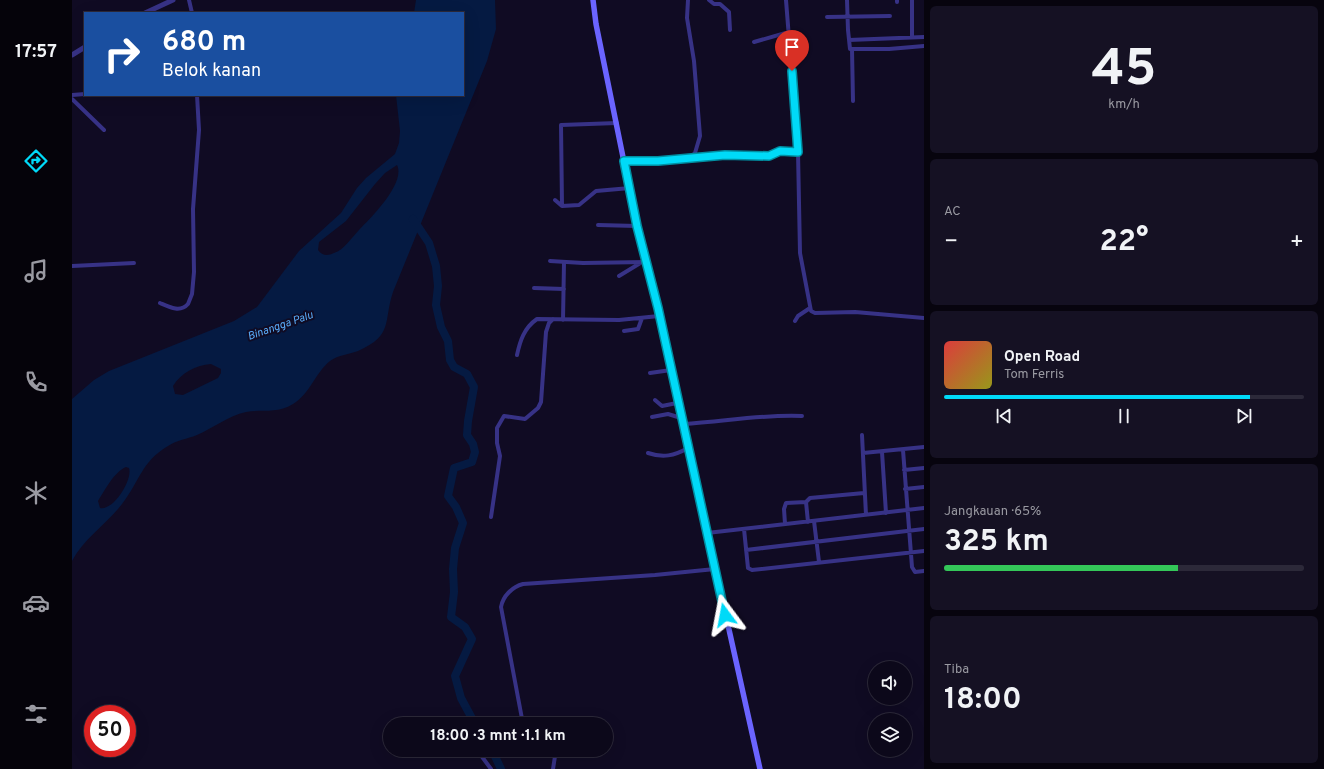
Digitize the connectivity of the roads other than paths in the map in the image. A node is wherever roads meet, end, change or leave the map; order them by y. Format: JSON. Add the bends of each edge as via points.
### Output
{"nodes":[{"id":1,"x":173,"y":0,"type":"edge"},
{"id":2,"x":189,"y":0,"type":"edge"},
{"id":3,"x":593,"y":0,"type":"edge"},
{"id":4,"x":688,"y":0,"type":"edge"},
{"id":5,"x":709,"y":0,"type":"edge"},
{"id":6,"x":786,"y":0,"type":"edge"},
{"id":7,"x":848,"y":0,"type":"edge"},
{"id":8,"x":912,"y":0,"type":"edge"},
{"id":9,"x":147,"y":12,"type":"edge"},
{"id":10,"x":192,"y":12,"type":"edge"},
{"id":11,"x":848,"y":16,"type":"junction"},
{"id":12,"x":890,"y":16,"type":"dead end"},
{"id":13,"x":827,"y":17,"type":"dead end"},
{"id":14,"x":730,"y":30,"type":"dead end"},
{"id":15,"x":789,"y":32,"type":"junction"},
{"id":16,"x":912,"y":37,"type":"junction"},
{"id":17,"x":924,"y":37,"type":"edge"},
{"id":18,"x":849,"y":40,"type":"junction"},
{"id":19,"x":754,"y":42,"type":"dead end"},
{"id":20,"x":924,"y":46,"type":"edge"},
{"id":21,"x":84,"y":48,"type":"edge"},
{"id":22,"x":852,"y":49,"type":"junction"},
{"id":23,"x":72,"y":55,"type":"edge"},
{"id":24,"x":84,"y":94,"type":"edge"},
{"id":25,"x":72,"y":95,"type":"edge"},
{"id":26,"x":197,"y":96,"type":"edge"},
{"id":27,"x":72,"y":99,"type":"edge"},
{"id":28,"x":852,"y":101,"type":"dead end"},
{"id":29,"x":617,"y":123,"type":"junction"},
{"id":30,"x":104,"y":130,"type":"dead end"},
{"id":31,"x":798,"y":152,"type":"junction"},
{"id":32,"x":689,"y":159,"type":"junction"},
{"id":33,"x":624,"y":161,"type":"junction"},
{"id":34,"x":630,"y":188,"type":"junction"},
{"id":35,"x":555,"y":200,"type":"dead end"},
{"id":36,"x":562,"y":206,"type":"junction"},
{"id":37,"x":598,"y":225,"type":"dead end"},
{"id":38,"x":637,"y":226,"type":"junction"},
{"id":39,"x":550,"y":261,"type":"dead end"},
{"id":40,"x":564,"y":262,"type":"junction"},
{"id":41,"x":644,"y":262,"type":"junction"},
{"id":42,"x":134,"y":263,"type":"dead end"},
{"id":43,"x":72,"y":266,"type":"edge"},
{"id":44,"x":619,"y":276,"type":"dead end"},
{"id":45,"x":534,"y":288,"type":"dead end"},
{"id":46,"x":564,"y":289,"type":"junction"},
{"id":47,"x":160,"y":303,"type":"dead end"},
{"id":48,"x":810,"y":308,"type":"junction"},
{"id":49,"x":659,"y":316,"type":"junction"},
{"id":50,"x":642,"y":318,"type":"junction"},
{"id":51,"x":924,"y":318,"type":"edge"},
{"id":52,"x":553,"y":319,"type":"junction"},
{"id":53,"x":563,"y":320,"type":"junction"},
{"id":54,"x":795,"y":321,"type":"dead end"},
{"id":55,"x":624,"y":331,"type":"dead end"},
{"id":56,"x":517,"y":355,"type":"dead end"},
{"id":57,"x":671,"y":370,"type":"junction"},
{"id":58,"x":650,"y":373,"type":"dead end"},
{"id":59,"x":655,"y":400,"type":"dead end"},
{"id":60,"x":677,"y":403,"type":"junction"},
{"id":61,"x":802,"y":416,"type":"dead end"},
{"id":62,"x":652,"y":418,"type":"dead end"},
{"id":63,"x":680,"y":418,"type":"junction"},
{"id":64,"x":683,"y":424,"type":"junction"},
{"id":65,"x":862,"y":435,"type":"dead end"},
{"id":66,"x":924,"y":447,"type":"edge"},
{"id":67,"x":688,"y":448,"type":"junction"},
{"id":68,"x":902,"y":450,"type":"junction"},
{"id":69,"x":882,"y":452,"type":"junction"},
{"id":70,"x":648,"y":453,"type":"dead end"},
{"id":71,"x":863,"y":453,"type":"junction"},
{"id":72,"x":924,"y":468,"type":"edge"},
{"id":73,"x":904,"y":470,"type":"junction"},
{"id":74,"x":924,"y":488,"type":"edge"},
{"id":75,"x":905,"y":489,"type":"junction"},
{"id":76,"x":864,"y":493,"type":"junction"},
{"id":77,"x":806,"y":502,"type":"junction"},
{"id":78,"x":924,"y":508,"type":"edge"},
{"id":79,"x":906,"y":510,"type":"junction"},
{"id":80,"x":886,"y":513,"type":"junction"},
{"id":81,"x":866,"y":515,"type":"junction"},
{"id":82,"x":491,"y":517,"type":"dead end"},
{"id":83,"x":814,"y":521,"type":"junction"},
{"id":84,"x":808,"y":522,"type":"junction"},
{"id":85,"x":785,"y":524,"type":"junction"},
{"id":86,"x":744,"y":529,"type":"junction"},
{"id":87,"x":924,"y":529,"type":"edge"},
{"id":88,"x":908,"y":531,"type":"junction"},
{"id":89,"x":707,"y":533,"type":"junction"},
{"id":90,"x":816,"y":542,"type":"junction"},
{"id":91,"x":746,"y":550,"type":"junction"},
{"id":92,"x":924,"y":551,"type":"edge"},
{"id":93,"x":910,"y":552,"type":"junction"},
{"id":94,"x":819,"y":562,"type":"junction"},
{"id":95,"x":715,"y":569,"type":"junction"},
{"id":96,"x":924,"y":571,"type":"edge"},
{"id":97,"x":522,"y":717,"type":"edge"},
{"id":98,"x":482,"y":757,"type":"edge"},
{"id":99,"x":555,"y":757,"type":"edge"},
{"id":100,"x":491,"y":769,"type":"edge"},
{"id":101,"x":553,"y":769,"type":"edge"},
{"id":102,"x":760,"y":769,"type":"edge"}],
"edges":[{"from":1,"to":9,"type":"street"},
{"from":2,"to":10,"type":"street"},
{"from":3,"to":29,"type":"main road"},
{"from":4,"to":32,"type":"street","via":[[687,18],[694,61],[700,136]]},
{"from":5,"to":14,"type":"street","via":[[714,4],[720,4],[729,12]]},
{"from":6,"to":15,"type":"street"},
{"from":7,"to":11,"type":"street"},
{"from":8,"to":16,"type":"street"},
{"from":11,"to":12,"type":"street"},
{"from":11,"to":13,"type":"street"},
{"from":11,"to":18,"type":"street"},
{"from":15,"to":19,"type":"street"},
{"from":15,"to":31,"type":"street"},
{"from":16,"to":17,"type":"street"},
{"from":16,"to":18,"type":"street"},
{"from":18,"to":22,"type":"street"},
{"from":20,"to":22,"type":"street"},
{"from":21,"to":23,"type":"street"},
{"from":22,"to":28,"type":"street"},
{"from":24,"to":25,"type":"street"},
{"from":26,"to":47,"type":"street","via":[[199,130],[193,209],[192,294],[188,304],[180,309]]},
{"from":27,"to":30,"type":"street"},
{"from":29,"to":33,"type":"main road"},
{"from":29,"to":36,"type":"street","via":[[561,125]]},
{"from":31,"to":32,"type":"street","via":[[780,151],[769,156],[725,155]]},
{"from":31,"to":48,"type":"street","via":[[800,253]]},
{"from":32,"to":33,"type":"street"},
{"from":33,"to":34,"type":"main road"},
{"from":34,"to":36,"type":"street","via":[[596,191],[582,204]]},
{"from":34,"to":38,"type":"main road"},
{"from":35,"to":36,"type":"street"},
{"from":37,"to":38,"type":"street"},
{"from":38,"to":41,"type":"main road"},
{"from":39,"to":40,"type":"street"},
{"from":40,"to":41,"type":"street"},
{"from":40,"to":46,"type":"street"},
{"from":41,"to":44,"type":"street"},
{"from":41,"to":49,"type":"main road"},
{"from":42,"to":43,"type":"street"},
{"from":45,"to":46,"type":"street"},
{"from":46,"to":53,"type":"street"},
{"from":48,"to":51,"type":"street","via":[[815,313],[855,312]]},
{"from":48,"to":54,"type":"street"},
{"from":49,"to":50,"type":"street"},
{"from":49,"to":57,"type":"main road"},
{"from":50,"to":53,"type":"street"},
{"from":50,"to":55,"type":"street","via":[[638,329]]},
{"from":52,"to":53,"type":"street"},
{"from":52,"to":56,"type":"street","via":[[535,320],[520,340]]},
{"from":52,"to":82,"type":"street","via":[[546,332],[541,402],[538,408],[525,419],[504,416],[497,428],[500,456]]},
{"from":57,"to":58,"type":"street"},
{"from":57,"to":60,"type":"main road"},
{"from":59,"to":60,"type":"street","via":[[662,406]]},
{"from":60,"to":63,"type":"main road"},
{"from":61,"to":64,"type":"street","via":[[750,417]]},
{"from":62,"to":63,"type":"street","via":[[668,414]]},
{"from":63,"to":64,"type":"main road"},
{"from":64,"to":67,"type":"main road"},
{"from":65,"to":71,"type":"street"},
{"from":66,"to":68,"type":"street"},
{"from":67,"to":70,"type":"street","via":[[680,453],[665,456]]},
{"from":67,"to":89,"type":"main road"},
{"from":68,"to":69,"type":"street"},
{"from":68,"to":73,"type":"street"},
{"from":69,"to":71,"type":"street"},
{"from":69,"to":80,"type":"street"},
{"from":71,"to":76,"type":"street"},
{"from":72,"to":73,"type":"street"},
{"from":73,"to":75,"type":"street"},
{"from":74,"to":75,"type":"street"},
{"from":75,"to":79,"type":"street"},
{"from":76,"to":77,"type":"street","via":[[810,498]]},
{"from":76,"to":81,"type":"street"},
{"from":77,"to":84,"type":"street"},
{"from":77,"to":85,"type":"street","via":[[786,504]]},
{"from":78,"to":79,"type":"street"},
{"from":79,"to":80,"type":"street"},
{"from":79,"to":88,"type":"street"},
{"from":80,"to":81,"type":"street"},
{"from":81,"to":83,"type":"street"},
{"from":83,"to":84,"type":"street"},
{"from":83,"to":90,"type":"street"},
{"from":84,"to":85,"type":"street"},
{"from":85,"to":86,"type":"street"},
{"from":86,"to":89,"type":"street"},
{"from":86,"to":91,"type":"street"},
{"from":87,"to":88,"type":"street"},
{"from":88,"to":90,"type":"street"},
{"from":88,"to":93,"type":"street"},
{"from":89,"to":95,"type":"main road"},
{"from":90,"to":91,"type":"street"},
{"from":90,"to":94,"type":"street"},
{"from":91,"to":94,"type":"street","via":[[748,568],[752,570]]},
{"from":92,"to":93,"type":"street"},
{"from":93,"to":94,"type":"street"},
{"from":93,"to":96,"type":"street","via":[[914,571]]},
{"from":95,"to":97,"type":"street","via":[[515,586],[502,599],[501,607]]},
{"from":95,"to":102,"type":"main road"},
{"from":98,"to":100,"type":"street"},
{"from":99,"to":101,"type":"street"}]}
